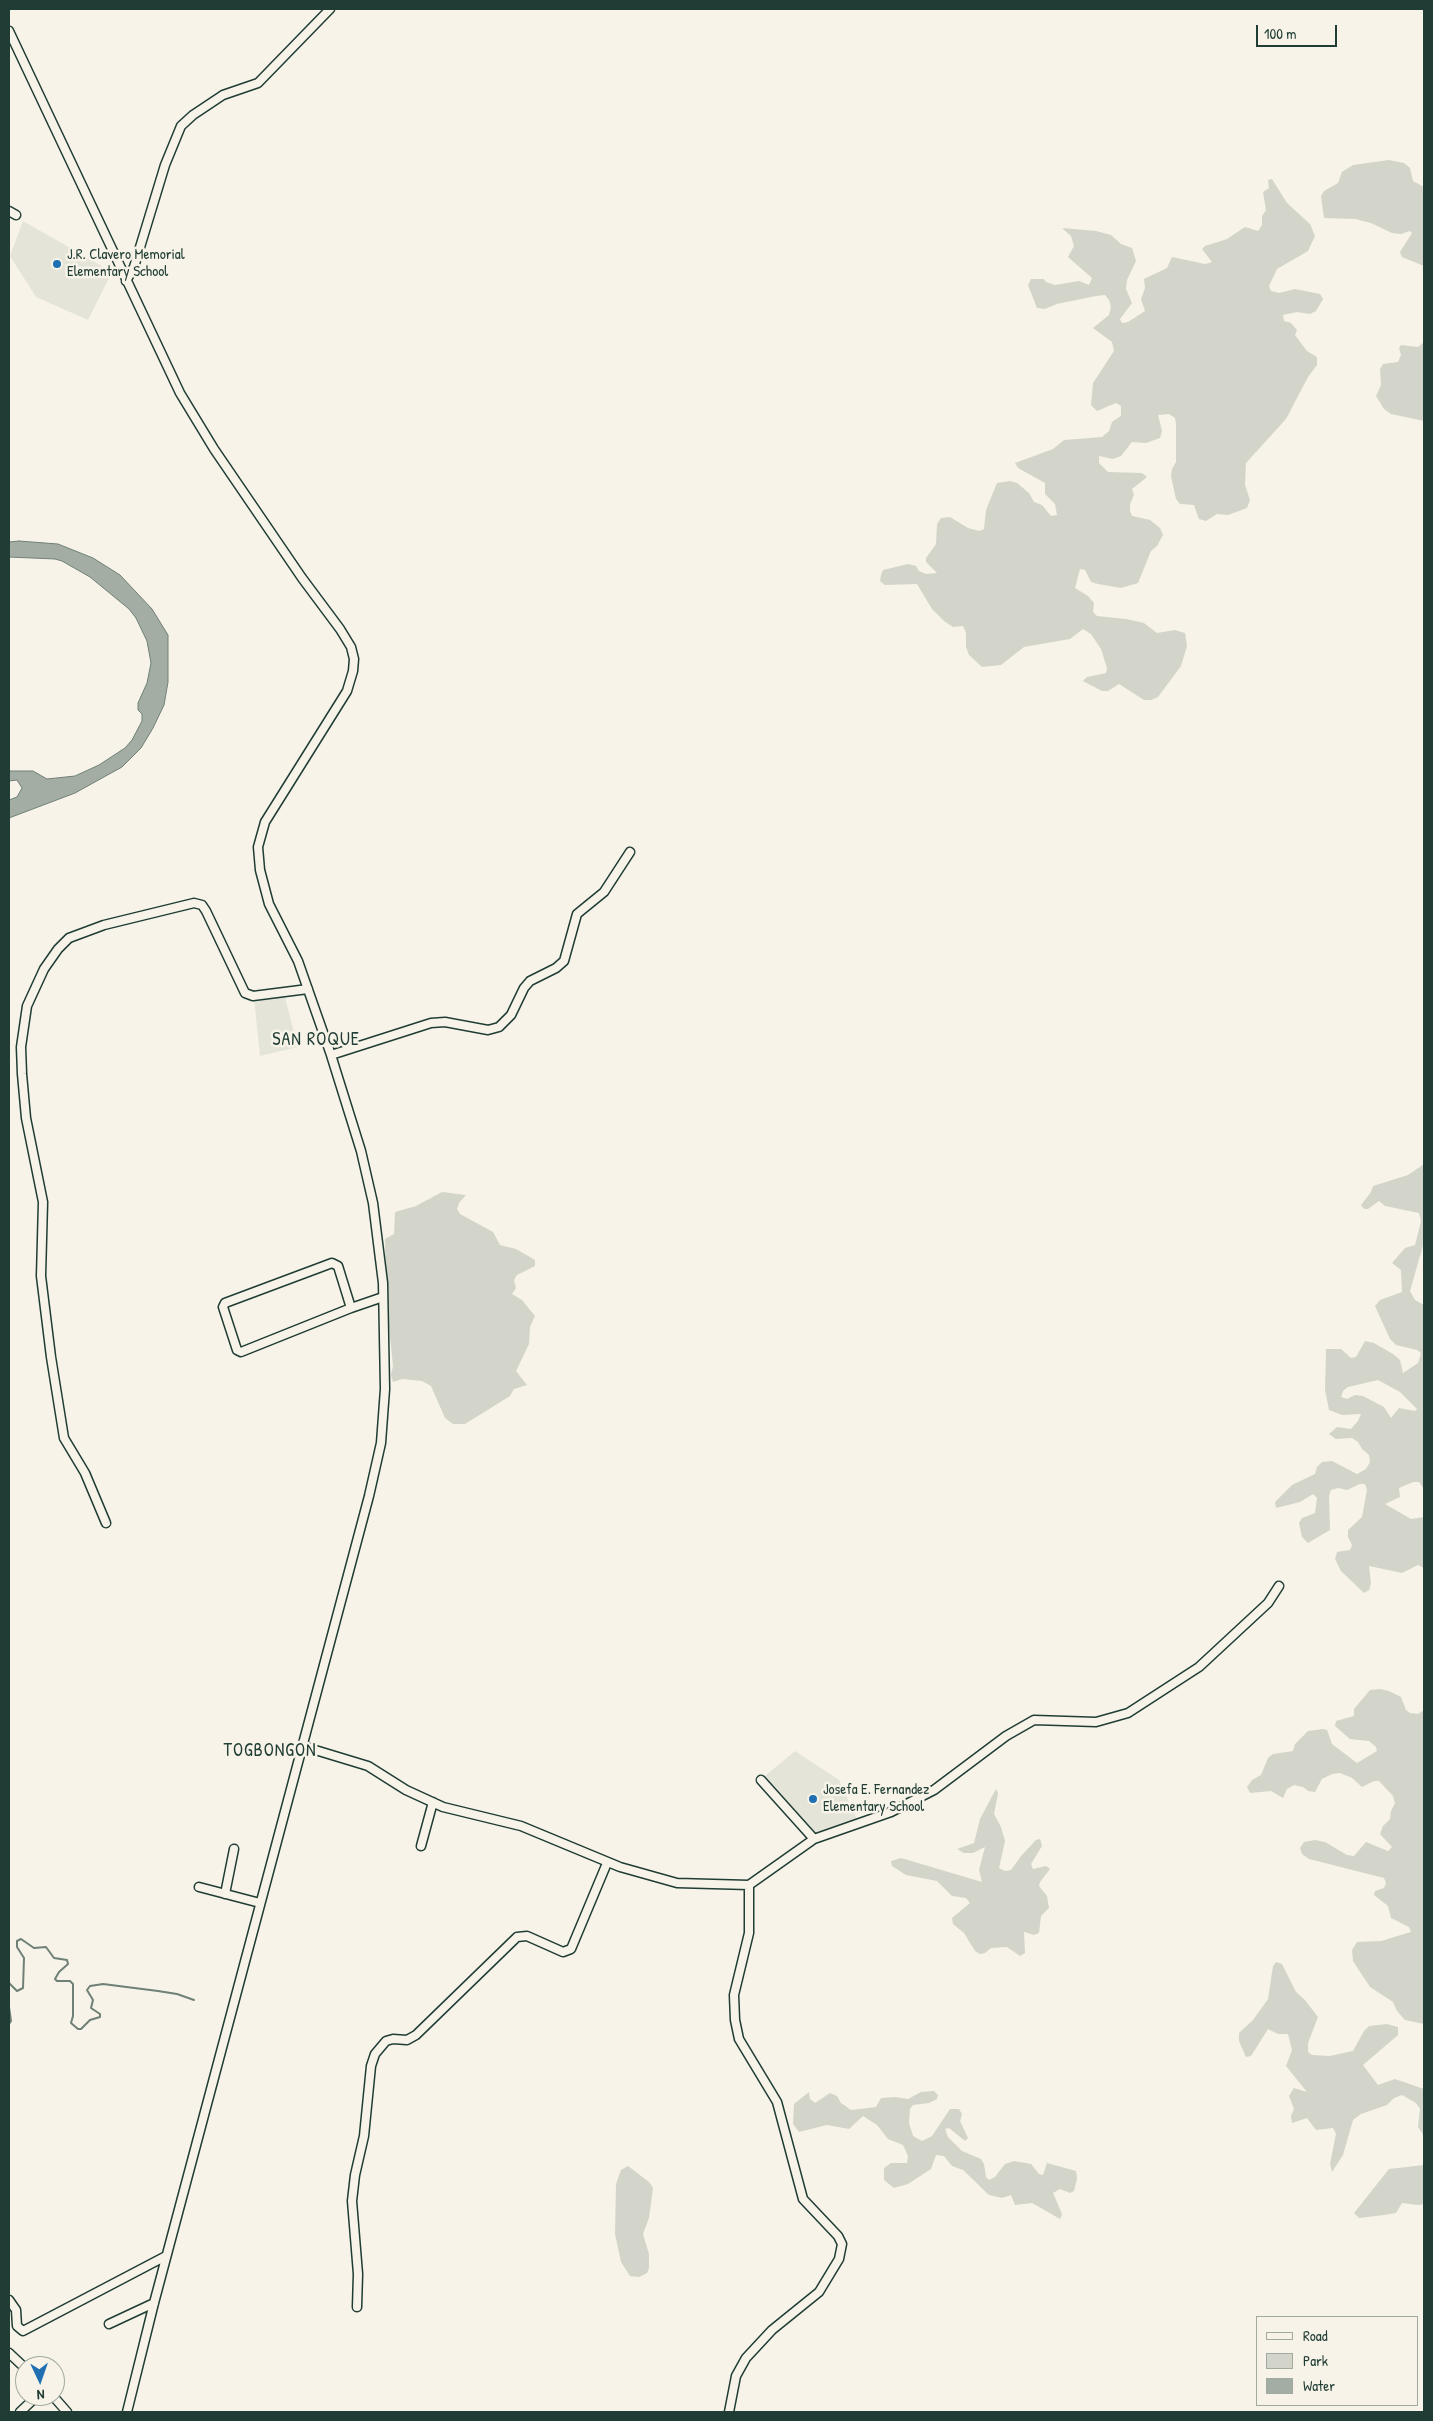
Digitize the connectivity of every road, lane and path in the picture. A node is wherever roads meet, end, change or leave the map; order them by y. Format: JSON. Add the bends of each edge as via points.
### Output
{"nodes":[{"id":1,"x":330,"y":9,"type":"edge"},
{"id":2,"x":9,"y":31,"type":"edge"},
{"id":3,"x":126,"y":281,"type":"junction"},
{"id":4,"x":630,"y":852,"type":"dead end"},
{"id":5,"x":308,"y":990,"type":"junction"},
{"id":6,"x":331,"y":1055,"type":"junction"},
{"id":7,"x":383,"y":1297,"type":"junction"},
{"id":8,"x":351,"y":1308,"type":"junction"},
{"id":9,"x":106,"y":1523,"type":"dead end"},
{"id":10,"x":1279,"y":1586,"type":"dead end"},
{"id":11,"x":302,"y":1746,"type":"junction"},
{"id":12,"x":761,"y":1780,"type":"dead end"},
{"id":13,"x":432,"y":1802,"type":"junction"},
{"id":14,"x":814,"y":1838,"type":"junction"},
{"id":15,"x":421,"y":1846,"type":"dead end"},
{"id":16,"x":234,"y":1849,"type":"dead end"},
{"id":17,"x":608,"y":1863,"type":"junction"},
{"id":18,"x":748,"y":1885,"type":"junction"},
{"id":19,"x":199,"y":1887,"type":"dead end"},
{"id":20,"x":225,"y":1894,"type":"junction"},
{"id":21,"x":260,"y":1903,"type":"junction"},
{"id":22,"x":166,"y":2256,"type":"junction"},
{"id":23,"x":9,"y":2300,"type":"edge"},
{"id":24,"x":154,"y":2303,"type":"junction"},
{"id":25,"x":357,"y":2307,"type":"dead end"},
{"id":26,"x":109,"y":2324,"type":"dead end"},
{"id":27,"x":127,"y":2412,"type":"edge"},
{"id":28,"x":729,"y":2412,"type":"edge"}],
"edges":[{"from":1,"to":3,"type":"street","via":[[258,83],[223,95],[181,126],[165,165],[134,267]]},
{"from":2,"to":3,"type":"street"},
{"from":3,"to":5,"type":"street","via":[[198,423],[340,629],[353,654],[353,671],[346,691],[265,822],[258,847],[260,870],[270,904],[298,961]]},
{"from":4,"to":6,"type":"street","via":[[604,892],[578,914],[564,961],[524,988],[511,1015],[499,1027],[479,1030],[438,1022]]},
{"from":5,"to":6,"type":"street"},
{"from":5,"to":9,"type":"street","via":[[253,996],[244,993],[206,911],[202,905],[194,903],[104,925],[69,938],[44,970],[26,1006],[21,1047],[22,1074],[26,1118],[43,1202],[41,1276],[50,1357],[64,1438],[85,1473]]},
{"from":6,"to":7,"type":"street","via":[[368,1177],[377,1226]]},
{"from":7,"to":8,"type":"street"},
{"from":7,"to":11,"type":"street","via":[[384,1402],[378,1458]]},
{"from":8,"to":8,"type":"street","via":[[241,1352],[237,1350],[223,1308],[225,1303],[332,1263],[338,1266]]},
{"from":10,"to":14,"type":"street","via":[[1268,1603],[1199,1668],[1128,1713],[1096,1722],[1034,1720],[925,1794],[891,1812]]},
{"from":11,"to":13,"type":"street","via":[[368,1766],[393,1783]]},
{"from":11,"to":21,"type":"street"},
{"from":12,"to":14,"type":"street"},
{"from":13,"to":15,"type":"street"},
{"from":13,"to":17,"type":"street","via":[[521,1826]]},
{"from":14,"to":18,"type":"street"},
{"from":16,"to":20,"type":"street"},
{"from":17,"to":18,"type":"street","via":[[677,1883]]},
{"from":17,"to":25,"type":"street","via":[[571,1949],[563,1952],[527,1936],[517,1937],[416,2035],[407,2040],[386,2041],[375,2054],[352,2201],[358,2274]]},
{"from":18,"to":28,"type":"street","via":[[749,1933],[734,1995],[739,2038],[777,2102],[803,2199],[842,2244],[839,2259],[819,2292],[772,2330],[746,2358],[736,2376]]},
{"from":19,"to":20,"type":"street"},
{"from":20,"to":21,"type":"street"},
{"from":21,"to":22,"type":"street"},
{"from":22,"to":23,"type":"street","via":[[23,2331],[17,2326],[16,2310]]},
{"from":22,"to":24,"type":"street"},
{"from":24,"to":26,"type":"street"},
{"from":24,"to":27,"type":"street"}]}
